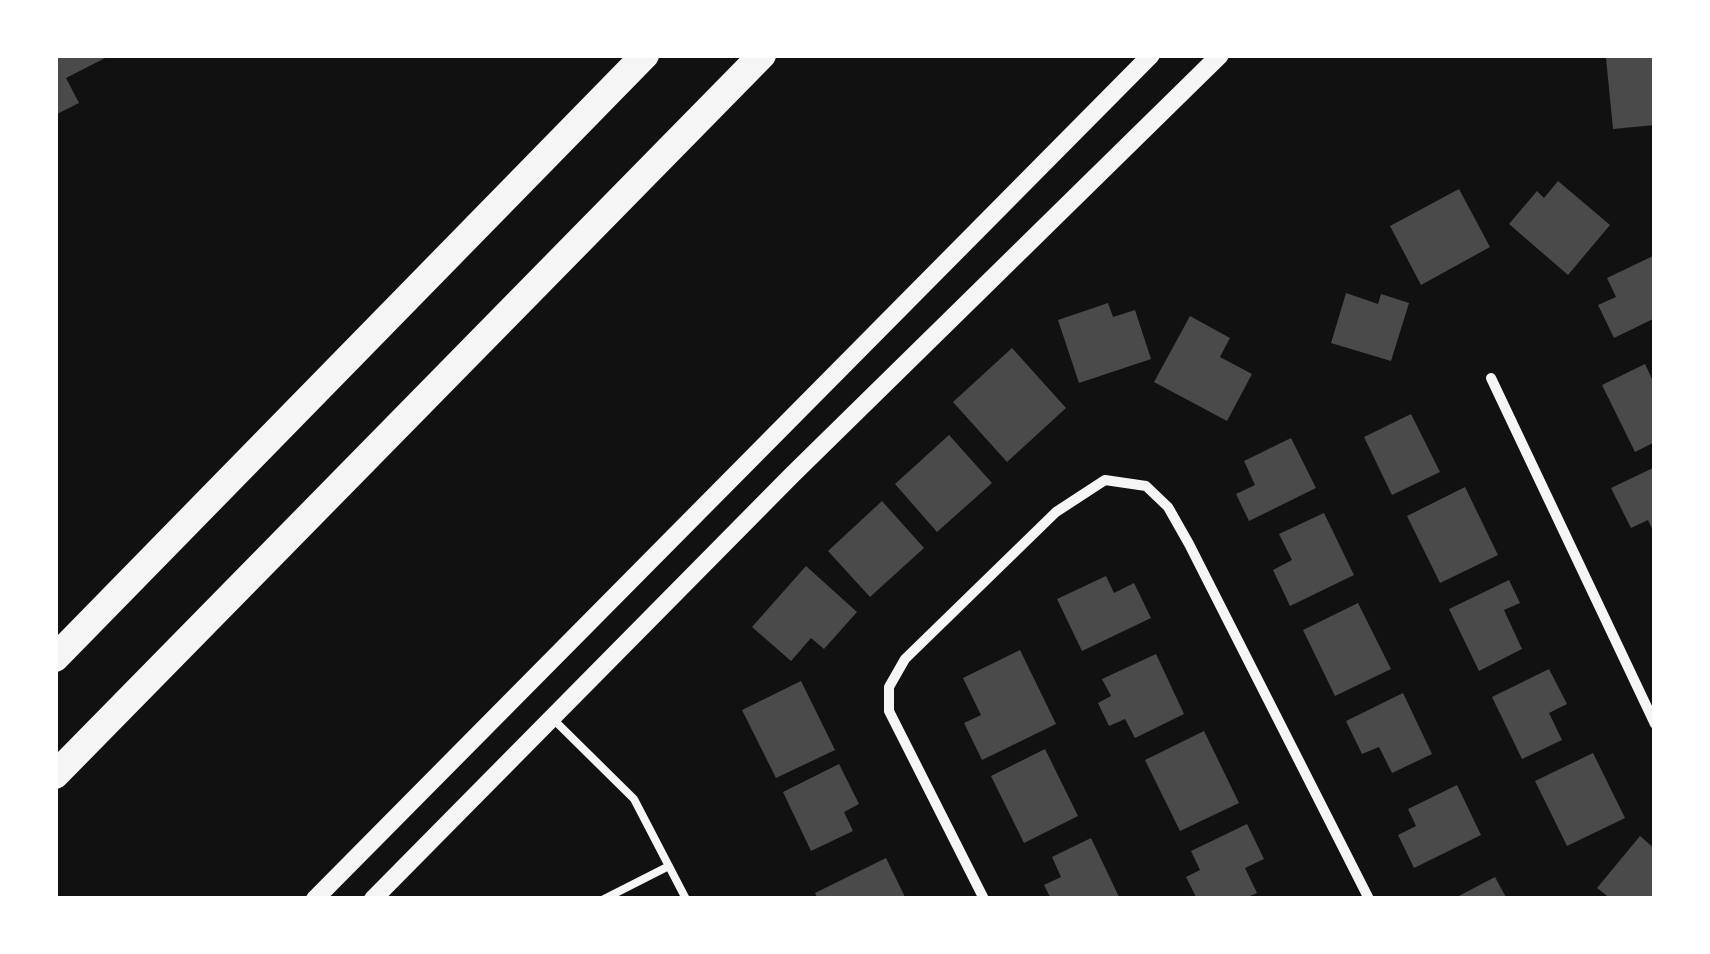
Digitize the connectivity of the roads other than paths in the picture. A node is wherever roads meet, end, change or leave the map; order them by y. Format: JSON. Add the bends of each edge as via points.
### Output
{"nodes":[{"id":1,"x":645,"y":55,"type":"edge"},
{"id":2,"x":762,"y":55,"type":"edge"},
{"id":3,"x":1151,"y":55,"type":"edge"},
{"id":4,"x":1220,"y":55,"type":"edge"},
{"id":5,"x":1491,"y":378,"type":"dead end"},
{"id":6,"x":55,"y":658,"type":"edge"},
{"id":7,"x":552,"y":718,"type":"junction"},
{"id":8,"x":1655,"y":724,"type":"edge"},
{"id":9,"x":55,"y":776,"type":"edge"},
{"id":10,"x":669,"y":866,"type":"junction"},
{"id":11,"x":315,"y":899,"type":"edge"},
{"id":12,"x":373,"y":899,"type":"edge"},
{"id":13,"x":604,"y":899,"type":"edge"},
{"id":14,"x":686,"y":899,"type":"edge"},
{"id":15,"x":984,"y":899,"type":"edge"},
{"id":16,"x":1369,"y":899,"type":"edge"}],
"edges":[{"from":1,"to":6,"type":"highway"},
{"from":2,"to":9,"type":"highway"},
{"from":3,"to":11,"type":"street"},
{"from":4,"to":7,"type":"street"},
{"from":5,"to":8,"type":"street"},
{"from":7,"to":10,"type":"lane","via":[[634,799]]},
{"from":7,"to":12,"type":"street"},
{"from":10,"to":13,"type":"lane"},
{"from":10,"to":14,"type":"lane"},
{"from":15,"to":16,"type":"street","via":[[889,711],[890,687],[906,658],[1056,512],[1105,480],[1146,486],[1168,508]]}]}
